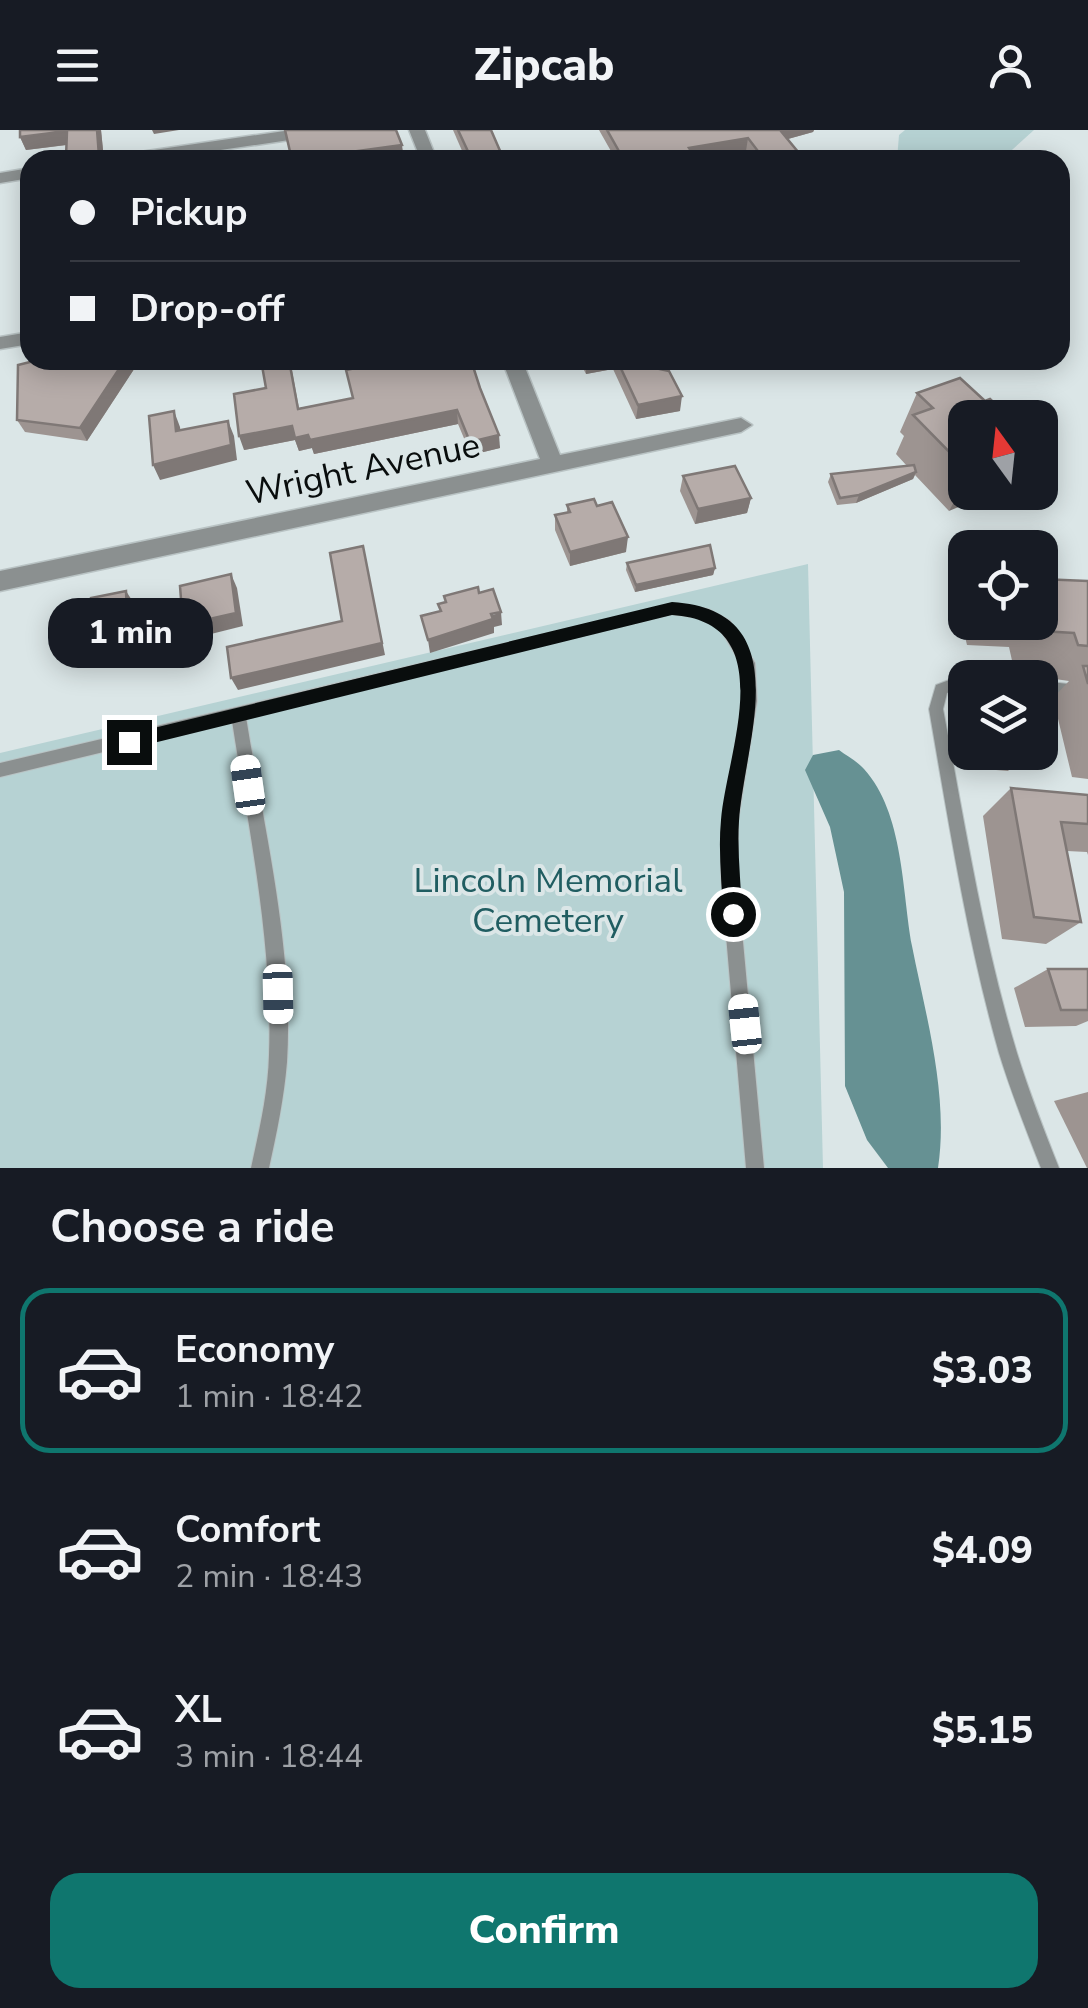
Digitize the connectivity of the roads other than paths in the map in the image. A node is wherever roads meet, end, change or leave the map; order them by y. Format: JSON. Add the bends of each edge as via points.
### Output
{"nodes":[{"id":1,"x":323,"y":130,"type":"edge"},
{"id":2,"x":188,"y":150,"type":"edge"},
{"id":3,"x":516,"y":370,"type":"edge"},
{"id":4,"x":741,"y":425,"type":"dead end"},
{"id":5,"x":554,"y":466,"type":"junction"},
{"id":6,"x":0,"y":581,"type":"edge"},
{"id":7,"x":948,"y":685,"type":"edge"},
{"id":8,"x":1058,"y":689,"type":"edge"},
{"id":9,"x":1088,"y":692,"type":"edge"},
{"id":10,"x":238,"y":716,"type":"junction"},
{"id":11,"x":0,"y":770,"type":"edge"},
{"id":12,"x":260,"y":1168,"type":"edge"},
{"id":13,"x":755,"y":1168,"type":"edge"},
{"id":14,"x":1050,"y":1168,"type":"edge"}],
"edges":[{"from":1,"to":2,"type":"street"},
{"from":3,"to":5,"type":"street"},
{"from":4,"to":5,"type":"street","name":"Wright Avenue"},
{"from":5,"to":6,"type":"street","name":"Wright Avenue"},
{"from":7,"to":14,"type":"lane","via":[[940,688],[936,709],[992,1010]]},
{"from":8,"to":9,"type":"lane"},
{"from":10,"to":11,"type":"lane"},
{"from":10,"to":12,"type":"lane","via":[[278,994],[280,1073]]},
{"from":10,"to":13,"type":"lane","via":[[672,608],[708,614],[725,625],[748,663],[750,701],[730,821],[729,877]]}]}
